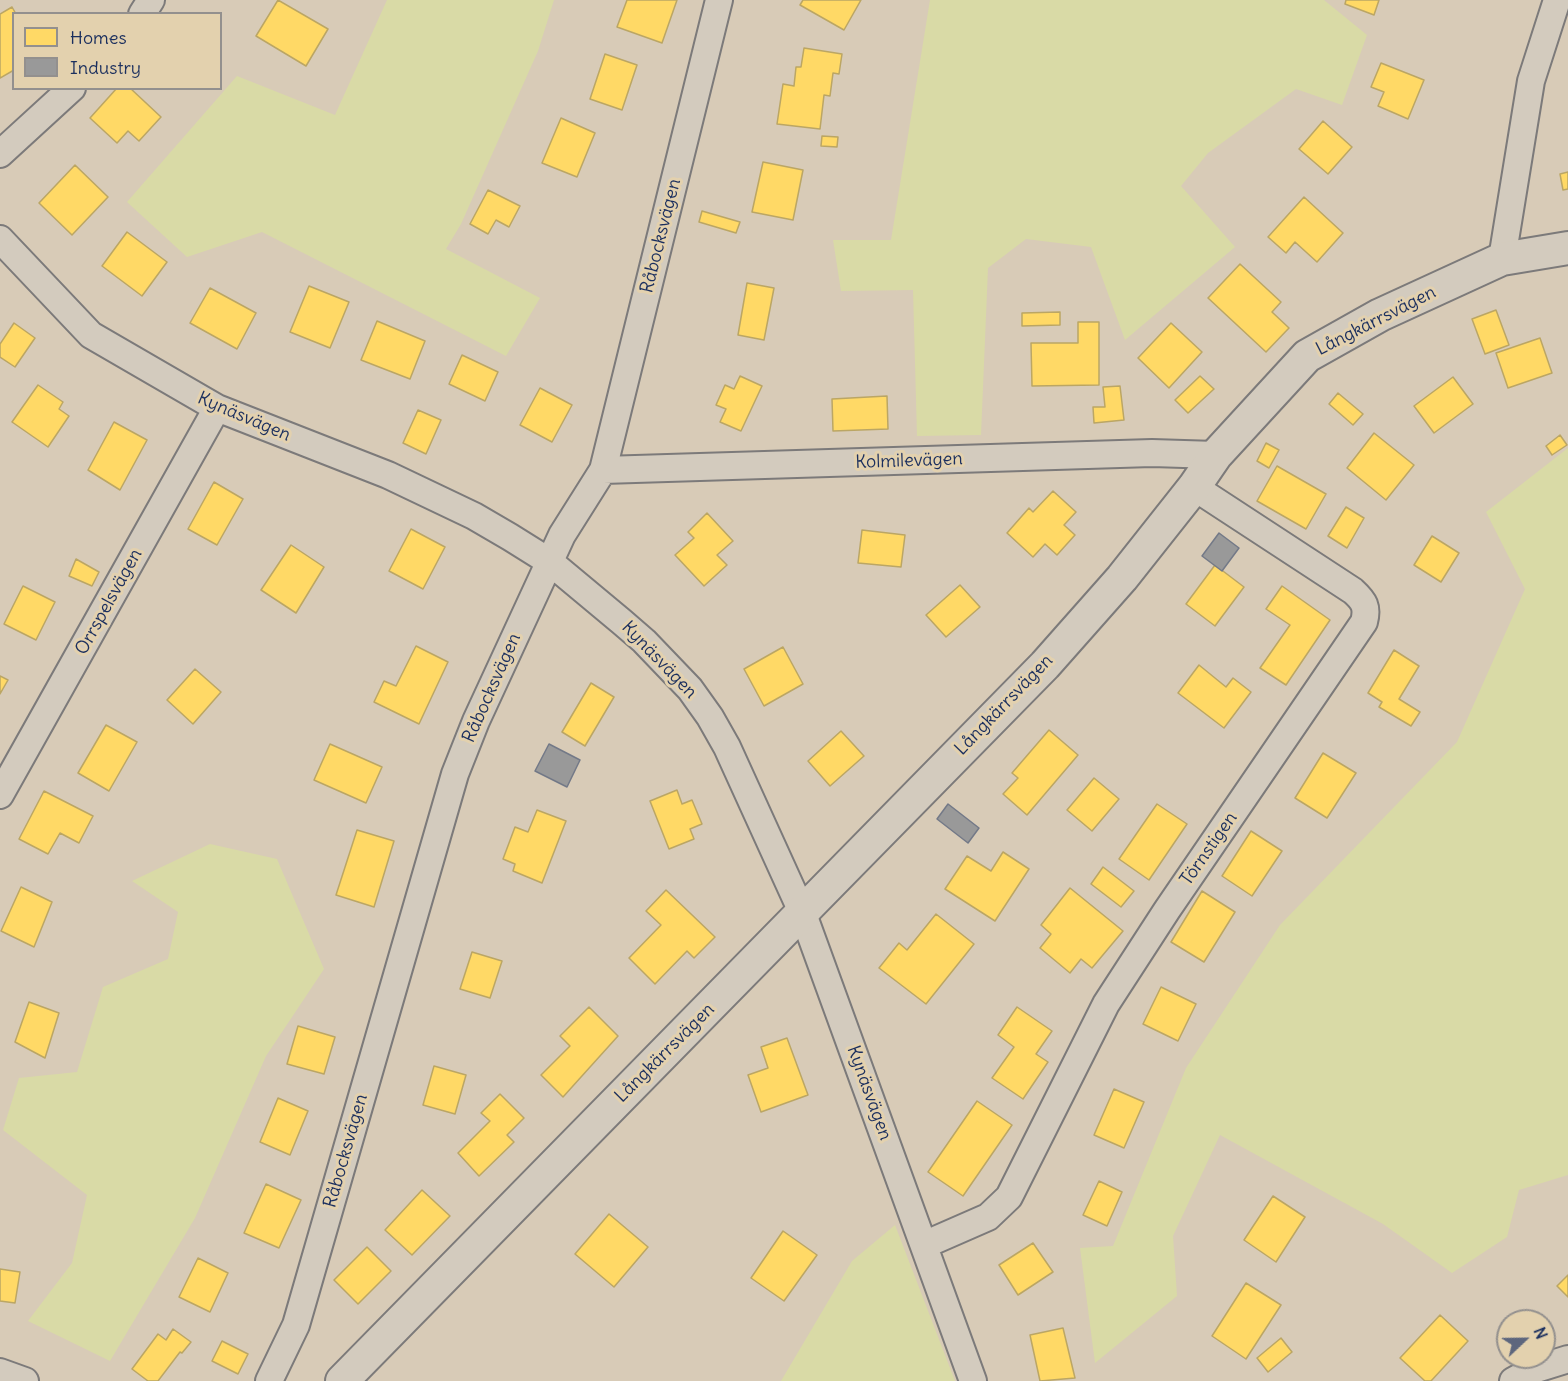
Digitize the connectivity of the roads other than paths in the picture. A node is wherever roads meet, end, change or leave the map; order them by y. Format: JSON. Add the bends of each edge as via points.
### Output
{"nodes":[{"id":1,"x":719,"y":0,"type":"edge"},
{"id":2,"x":1557,"y":0,"type":"edge"},
{"id":3,"x":70,"y":90,"type":"edge"},
{"id":4,"x":0,"y":154,"type":"edge"},
{"id":5,"x":0,"y":239,"type":"edge"},
{"id":6,"x":1568,"y":248,"type":"edge"},
{"id":7,"x":1502,"y":259,"type":"junction"},
{"id":8,"x":216,"y":408,"type":"junction"},
{"id":9,"x":1216,"y":455,"type":"junction"},
{"id":10,"x":603,"y":470,"type":"junction"},
{"id":11,"x":1194,"y":487,"type":"junction"},
{"id":12,"x":550,"y":562,"type":"junction"},
{"id":13,"x":0,"y":795,"type":"edge"},
{"id":14,"x":803,"y":914,"type":"junction"},
{"id":15,"x":924,"y":1245,"type":"junction"},
{"id":16,"x":1568,"y":1359,"type":"edge"},
{"id":17,"x":0,"y":1372,"type":"edge"},
{"id":18,"x":25,"y":1381,"type":"edge"},
{"id":19,"x":269,"y":1381,"type":"edge"},
{"id":20,"x":342,"y":1381,"type":"edge"},
{"id":21,"x":973,"y":1381,"type":"edge"},
{"id":22,"x":1513,"y":1381,"type":"edge"}],
"edges":[{"from":1,"to":10,"type":"street","name":"Råbocksvägen"},
{"from":2,"to":7,"type":"street","via":[[1531,81]]},
{"from":3,"to":4,"type":"street"},
{"from":5,"to":8,"type":"street","name":"Kynäsvägen","via":[[92,335]]},
{"from":6,"to":7,"type":"street","name":"Långkärrsvägen"},
{"from":7,"to":9,"type":"street","name":"Långkärrsvägen","via":[[1380,315],[1307,356]]},
{"from":8,"to":12,"type":"street","name":"Kynäsvägen","via":[[388,475],[474,516]]},
{"from":8,"to":13,"type":"street","name":"Orrspelsvägen"},
{"from":9,"to":10,"type":"street","name":"Kolmilevägen","via":[[1152,453]]},
{"from":9,"to":11,"type":"street","name":"Långkärrsvägen"},
{"from":10,"to":12,"type":"street","name":"Råbocksvägen","via":[[562,535]]},
{"from":11,"to":14,"type":"street","name":"Långkärrsvägen","via":[[1122,578],[1045,665]]},
{"from":11,"to":15,"type":"street","name":"Törnstigen","via":[[1353,591],[1364,601],[1364,622],[1106,1004],[1010,1197],[988,1217]]},
{"from":12,"to":14,"type":"street","name":"Kynäsvägen","via":[[644,641],[690,689],[727,747]]},
{"from":12,"to":19,"type":"street","name":"Råbocksvägen","via":[[455,774],[296,1325]]},
{"from":14,"to":15,"type":"street","name":"Kynäsvägen"},
{"from":14,"to":20,"type":"street","name":"Långkärrsvägen"},
{"from":15,"to":21,"type":"street","name":"Kynäsvägen"},
{"from":16,"to":22,"type":"street"},
{"from":17,"to":18,"type":"street"}]}
